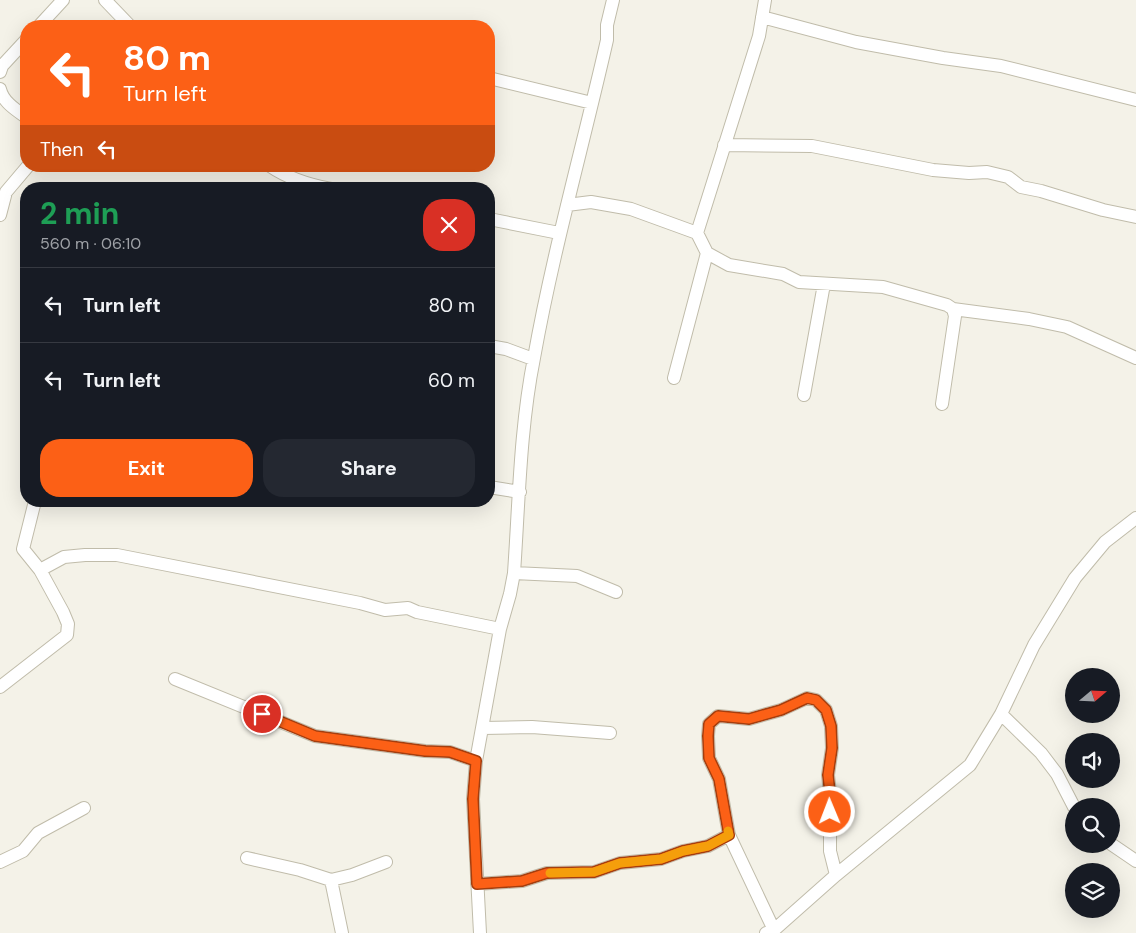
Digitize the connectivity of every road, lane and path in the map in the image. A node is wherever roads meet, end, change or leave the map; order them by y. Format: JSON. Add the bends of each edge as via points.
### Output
{"nodes":[{"id":1,"x":63,"y":0,"type":"edge"},
{"id":2,"x":105,"y":0,"type":"edge"},
{"id":3,"x":612,"y":0,"type":"edge"},
{"id":4,"x":764,"y":0,"type":"edge"},
{"id":5,"x":762,"y":18,"type":"junction"},
{"id":6,"x":45,"y":20,"type":"edge"},
{"id":7,"x":124,"y":20,"type":"edge"},
{"id":8,"x":20,"y":46,"type":"edge"},
{"id":9,"x":0,"y":72,"type":"edge"},
{"id":10,"x":495,"y":79,"type":"edge"},
{"id":11,"x":0,"y":90,"type":"edge"},
{"id":12,"x":1136,"y":100,"type":"edge"},
{"id":13,"x":592,"y":103,"type":"junction"},
{"id":14,"x":20,"y":113,"type":"edge"},
{"id":15,"x":724,"y":145,"type":"junction"},
{"id":16,"x":23,"y":172,"type":"edge"},
{"id":17,"x":279,"y":172,"type":"edge"},
{"id":18,"x":301,"y":182,"type":"edge"},
{"id":19,"x":567,"y":204,"type":"junction"},
{"id":20,"x":0,"y":215,"type":"edge"},
{"id":21,"x":1136,"y":217,"type":"edge"},
{"id":22,"x":495,"y":220,"type":"edge"},
{"id":23,"x":560,"y":233,"type":"junction"},
{"id":24,"x":697,"y":233,"type":"junction"},
{"id":25,"x":707,"y":253,"type":"junction"},
{"id":26,"x":824,"y":284,"type":"junction"},
{"id":27,"x":952,"y":309,"type":"junction"},
{"id":28,"x":495,"y":347,"type":"edge"},
{"id":29,"x":1136,"y":358,"type":"edge"},
{"id":30,"x":533,"y":359,"type":"junction"},
{"id":31,"x":674,"y":378,"type":"dead end"},
{"id":32,"x":804,"y":395,"type":"dead end"},
{"id":33,"x":942,"y":404,"type":"dead end"},
{"id":34,"x":495,"y":488,"type":"edge"},
{"id":35,"x":520,"y":492,"type":"junction"},
{"id":36,"x":34,"y":507,"type":"edge"},
{"id":37,"x":1136,"y":518,"type":"edge"},
{"id":38,"x":40,"y":570,"type":"junction"},
{"id":39,"x":514,"y":573,"type":"junction"},
{"id":40,"x":616,"y":592,"type":"dead end"},
{"id":41,"x":500,"y":629,"type":"junction"},
{"id":42,"x":175,"y":679,"type":"dead end"},
{"id":43,"x":0,"y":687,"type":"edge"},
{"id":44,"x":1002,"y":714,"type":"junction"},
{"id":45,"x":483,"y":728,"type":"junction"},
{"id":46,"x":610,"y":733,"type":"dead end"},
{"id":47,"x":476,"y":761,"type":"junction"},
{"id":48,"x":1069,"y":798,"type":"edge"},
{"id":49,"x":84,"y":808,"type":"dead end"},
{"id":50,"x":729,"y":835,"type":"junction"},
{"id":51,"x":1120,"y":850,"type":"edge"},
{"id":52,"x":248,"y":858,"type":"dead end"},
{"id":53,"x":1136,"y":861,"type":"edge"},
{"id":54,"x":0,"y":862,"type":"edge"},
{"id":55,"x":386,"y":862,"type":"dead end"},
{"id":56,"x":836,"y":875,"type":"junction"},
{"id":57,"x":331,"y":880,"type":"junction"},
{"id":58,"x":477,"y":884,"type":"junction"},
{"id":59,"x":770,"y":932,"type":"edge"},
{"id":60,"x":342,"y":933,"type":"edge"},
{"id":61,"x":480,"y":933,"type":"edge"}],
"edges":[{"from":1,"to":6,"type":"street"},
{"from":2,"to":7,"type":"street"},
{"from":3,"to":13,"type":"street","via":[[607,40]]},
{"from":4,"to":5,"type":"street"},
{"from":5,"to":12,"type":"street","via":[[856,42],[1001,66]]},
{"from":5,"to":15,"type":"street"},
{"from":8,"to":9,"type":"street"},
{"from":10,"to":13,"type":"street"},
{"from":11,"to":14,"type":"street","via":[[1,95]]},
{"from":13,"to":19,"type":"street"},
{"from":15,"to":21,"type":"street","via":[[812,146],[933,170],[987,172],[1008,177],[1021,187]]},
{"from":15,"to":24,"type":"street"},
{"from":16,"to":20,"type":"street","via":[[6,192]]},
{"from":17,"to":18,"type":"street"},
{"from":19,"to":23,"type":"street"},
{"from":19,"to":24,"type":"street","via":[[591,202],[631,209]]},
{"from":22,"to":23,"type":"street"},
{"from":23,"to":30,"type":"street"},
{"from":24,"to":25,"type":"street"},
{"from":25,"to":26,"type":"street","via":[[729,265],[783,274],[800,282]]},
{"from":25,"to":31,"type":"street"},
{"from":26,"to":27,"type":"street","via":[[883,287]]},
{"from":26,"to":32,"type":"street"},
{"from":27,"to":29,"type":"street","via":[[1066,327]]},
{"from":27,"to":33,"type":"street","via":[[955,316]]},
{"from":28,"to":30,"type":"street"},
{"from":30,"to":35,"type":"street"},
{"from":34,"to":35,"type":"street"},
{"from":35,"to":39,"type":"street"},
{"from":36,"to":38,"type":"street","via":[[23,549]]},
{"from":37,"to":44,"type":"street","via":[[1105,542],[1075,578],[1034,646]]},
{"from":38,"to":41,"type":"street","via":[[64,557],[117,555],[385,610],[408,608]]},
{"from":38,"to":43,"type":"street","via":[[68,624],[67,635]]},
{"from":39,"to":40,"type":"street","via":[[577,576]]},
{"from":39,"to":41,"type":"street"},
{"from":41,"to":45,"type":"street"},
{"from":42,"to":47,"type":"street","via":[[315,736],[450,752]]},
{"from":44,"to":48,"type":"street","via":[[1041,753]]},
{"from":44,"to":56,"type":"street","via":[[970,765]]},
{"from":45,"to":46,"type":"street","via":[[532,727]]},
{"from":45,"to":47,"type":"street"},
{"from":47,"to":58,"type":"street","via":[[473,799]]},
{"from":49,"to":54,"type":"street","via":[[38,833],[23,851]]},
{"from":50,"to":56,"type":"street","via":[[719,779],[709,758],[709,724],[718,716],[749,719],[807,698],[816,700],[826,710],[831,726],[828,775],[830,851]]},
{"from":50,"to":58,"type":"street","via":[[708,846],[661,859],[620,863],[594,872],[547,873],[522,881]]},
{"from":50,"to":59,"type":"street"},
{"from":51,"to":53,"type":"street"},
{"from":52,"to":57,"type":"street"},
{"from":55,"to":57,"type":"street"},
{"from":56,"to":59,"type":"street"},
{"from":57,"to":60,"type":"street"},
{"from":58,"to":61,"type":"street"}]}
